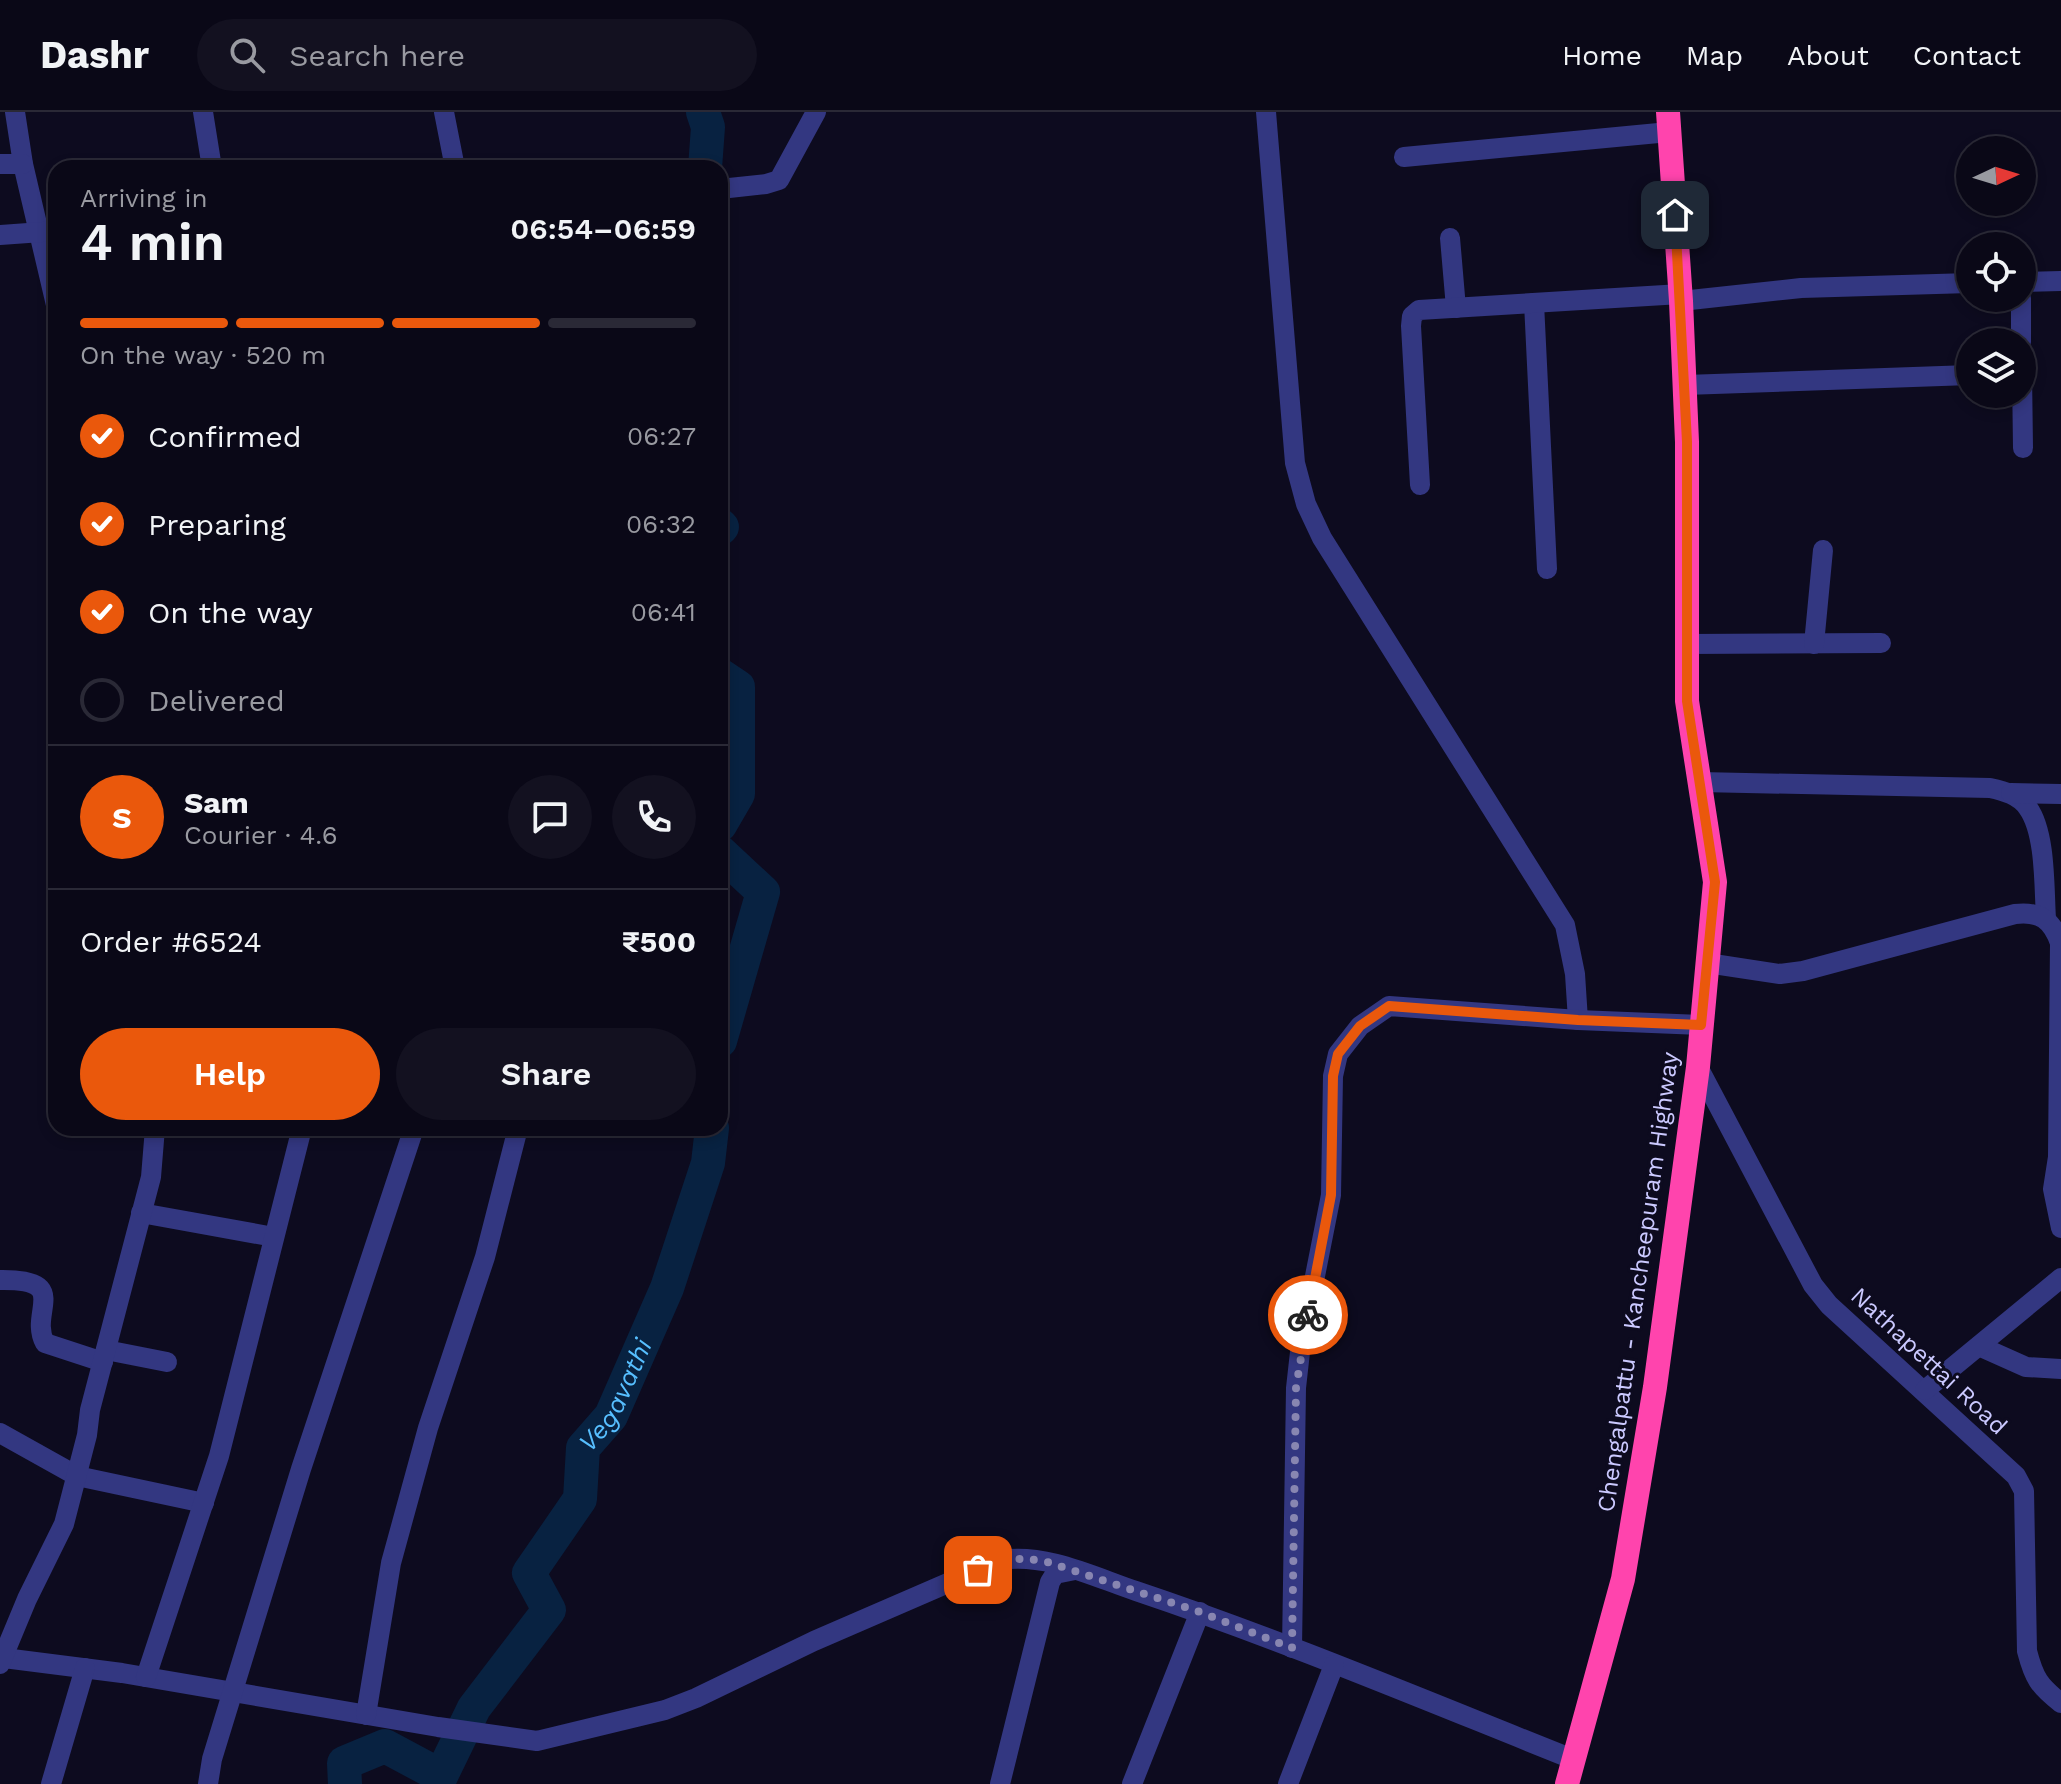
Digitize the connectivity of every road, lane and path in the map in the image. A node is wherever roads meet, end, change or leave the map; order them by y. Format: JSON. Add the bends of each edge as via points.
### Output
{"nodes":[{"id":1,"x":15,"y":112,"type":"edge"},
{"id":2,"x":203,"y":112,"type":"edge"},
{"id":3,"x":444,"y":112,"type":"edge"},
{"id":4,"x":816,"y":112,"type":"edge"},
{"id":5,"x":1266,"y":112,"type":"edge"},
{"id":6,"x":1668,"y":122,"type":"edge"},
{"id":7,"x":1404,"y":157,"type":"dead end"},
{"id":8,"x":211,"y":160,"type":"edge"},
{"id":9,"x":453,"y":160,"type":"edge"},
{"id":10,"x":0,"y":164,"type":"edge"},
{"id":11,"x":23,"y":164,"type":"junction"},
{"id":12,"x":728,"y":188,"type":"edge"},
{"id":13,"x":48,"y":232,"type":"edge"},
{"id":14,"x":0,"y":235,"type":"edge"},
{"id":15,"x":1450,"y":238,"type":"dead end"},
{"id":16,"x":2061,"y":281,"type":"edge"},
{"id":17,"x":2036,"y":282,"type":"edge"},
{"id":18,"x":1956,"y":283,"type":"edge"},
{"id":19,"x":1681,"y":297,"type":"junction"},
{"id":20,"x":1534,"y":303,"type":"junction"},
{"id":21,"x":1456,"y":308,"type":"junction"},
{"id":22,"x":1956,"y":375,"type":"edge"},
{"id":23,"x":1685,"y":385,"type":"junction"},
{"id":24,"x":2022,"y":408,"type":"edge"},
{"id":25,"x":2023,"y":448,"type":"dead end"},
{"id":26,"x":1420,"y":485,"type":"dead end"},
{"id":27,"x":1823,"y":550,"type":"dead end"},
{"id":28,"x":1547,"y":569,"type":"dead end"},
{"id":29,"x":1881,"y":643,"type":"dead end"},
{"id":30,"x":1687,"y":644,"type":"junction"},
{"id":31,"x":1814,"y":644,"type":"junction"},
{"id":32,"x":1700,"y":782,"type":"junction"},
{"id":33,"x":2011,"y":793,"type":"junction"},
{"id":34,"x":2061,"y":794,"type":"edge"},
{"id":35,"x":2046,"y":919,"type":"junction"},
{"id":36,"x":2061,"y":943,"type":"edge"},
{"id":37,"x":1707,"y":963,"type":"junction"},
{"id":38,"x":1578,"y":1020,"type":"junction"},
{"id":39,"x":1701,"y":1025,"type":"junction"},
{"id":40,"x":1698,"y":1067,"type":"junction"},
{"id":41,"x":2060,"y":1092,"type":"edge"},
{"id":42,"x":154,"y":1136,"type":"edge"},
{"id":43,"x":300,"y":1136,"type":"edge"},
{"id":44,"x":411,"y":1136,"type":"edge"},
{"id":45,"x":516,"y":1136,"type":"edge"},
{"id":46,"x":141,"y":1213,"type":"junction"},
{"id":47,"x":2061,"y":1228,"type":"edge"},
{"id":48,"x":274,"y":1237,"type":"junction"},
{"id":49,"x":2061,"y":1278,"type":"edge"},
{"id":50,"x":0,"y":1280,"type":"edge"},
{"id":51,"x":1975,"y":1350,"type":"junction"},
{"id":52,"x":104,"y":1356,"type":"junction"},
{"id":53,"x":167,"y":1362,"type":"dead end"},
{"id":54,"x":2061,"y":1369,"type":"edge"},
{"id":55,"x":1933,"y":1384,"type":"junction"},
{"id":56,"x":1,"y":1436,"type":"edge"},
{"id":57,"x":77,"y":1476,"type":"junction"},
{"id":58,"x":204,"y":1503,"type":"junction"},
{"id":59,"x":1075,"y":1570,"type":"junction"},
{"id":60,"x":1200,"y":1612,"type":"junction"},
{"id":61,"x":1292,"y":1648,"type":"junction"},
{"id":62,"x":2,"y":1661,"type":"edge"},
{"id":63,"x":1334,"y":1665,"type":"junction"},
{"id":64,"x":85,"y":1668,"type":"junction"},
{"id":65,"x":146,"y":1677,"type":"junction"},
{"id":66,"x":233,"y":1692,"type":"junction"},
{"id":67,"x":2061,"y":1703,"type":"edge"},
{"id":68,"x":366,"y":1715,"type":"junction"},
{"id":69,"x":1575,"y":1760,"type":"junction"},
{"id":70,"x":51,"y":1784,"type":"edge"},
{"id":71,"x":208,"y":1784,"type":"edge"},
{"id":72,"x":1000,"y":1784,"type":"edge"},
{"id":73,"x":1132,"y":1784,"type":"edge"},
{"id":74,"x":1288,"y":1784,"type":"edge"},
{"id":75,"x":1567,"y":1784,"type":"edge"}],
"edges":[{"from":1,"to":11,"type":"street"},
{"from":2,"to":8,"type":"street"},
{"from":3,"to":9,"type":"street"},
{"from":4,"to":12,"type":"street","via":[[779,180]]},
{"from":5,"to":38,"type":"street","via":[[1295,463],[1306,504],[1330,551],[1565,925]]},
{"from":6,"to":7,"type":"street"},
{"from":6,"to":19,"type":"highway","name":"Chengalpattu - Kancheepuram Highway"},
{"from":10,"to":11,"type":"street"},
{"from":11,"to":13,"type":"street"},
{"from":13,"to":14,"type":"street"},
{"from":15,"to":21,"type":"street"},
{"from":16,"to":17,"type":"street"},
{"from":18,"to":19,"type":"street"},
{"from":19,"to":20,"type":"street"},
{"from":19,"to":23,"type":"highway","name":"Chengalpattu - Kancheepuram Highway"},
{"from":20,"to":21,"type":"street"},
{"from":20,"to":28,"type":"street"},
{"from":21,"to":26,"type":"street","via":[[1419,310],[1412,316]]},
{"from":22,"to":23,"type":"street"},
{"from":23,"to":30,"type":"highway","name":"Chengalpattu - Kancheepuram Highway"},
{"from":24,"to":25,"type":"street"},
{"from":27,"to":31,"type":"street"},
{"from":29,"to":31,"type":"street"},
{"from":30,"to":31,"type":"street"},
{"from":30,"to":32,"type":"highway","name":"Chengalpattu - Kancheepuram Highway","via":[[1687,701]]},
{"from":32,"to":33,"type":"street","via":[[1990,788]]},
{"from":32,"to":37,"type":"highway","name":"Chengalpattu - Kancheepuram Highway","via":[[1715,882]]},
{"from":33,"to":34,"type":"street"},
{"from":33,"to":35,"type":"street","via":[[2028,807],[2038,834]]},
{"from":35,"to":36,"type":"street"},
{"from":35,"to":37,"type":"street","via":[[2032,912],[2015,914],[1780,974]]},
{"from":36,"to":41,"type":"street"},
{"from":37,"to":39,"type":"highway","name":"Chengalpattu - Kancheepuram Highway"},
{"from":38,"to":39,"type":"street"},
{"from":38,"to":61,"type":"street","via":[[1389,1006],[1360,1026],[1338,1054],[1331,1195],[1296,1388]]},
{"from":39,"to":40,"type":"highway","name":"Chengalpattu - Kancheepuram Highway"},
{"from":40,"to":55,"type":"street","name":"Nathapettai Road","via":[[1813,1285],[1829,1305]]},
{"from":40,"to":69,"type":"highway","name":"Chengalpattu - Kancheepuram Highway","via":[[1625,1565]]},
{"from":41,"to":47,"type":"street","via":[[2053,1189]]},
{"from":42,"to":46,"type":"street"},
{"from":43,"to":48,"type":"street"},
{"from":44,"to":66,"type":"street"},
{"from":45,"to":68,"type":"street","via":[[485,1257],[391,1563]]},
{"from":46,"to":48,"type":"street"},
{"from":46,"to":52,"type":"street"},
{"from":48,"to":58,"type":"street"},
{"from":49,"to":51,"type":"street"},
{"from":50,"to":52,"type":"street","via":[[41,1289],[45,1343]]},
{"from":51,"to":54,"type":"street","via":[[2026,1367]]},
{"from":51,"to":55,"type":"street"},
{"from":52,"to":53,"type":"street"},
{"from":52,"to":57,"type":"street"},
{"from":55,"to":67,"type":"street","name":"Nathapettai Road","via":[[2024,1491],[2027,1651],[2040,1687]]},
{"from":56,"to":57,"type":"street"},
{"from":57,"to":58,"type":"street"},
{"from":57,"to":62,"type":"street","via":[[64,1524]]},
{"from":58,"to":65,"type":"street"},
{"from":59,"to":60,"type":"street"},
{"from":59,"to":68,"type":"street","via":[[1023,1557],[1001,1560],[696,1698],[537,1741]]},
{"from":59,"to":72,"type":"street","via":[[1055,1574],[1050,1582]]},
{"from":60,"to":61,"type":"street"},
{"from":60,"to":73,"type":"street"},
{"from":61,"to":63,"type":"street"},
{"from":62,"to":64,"type":"street"},
{"from":63,"to":69,"type":"street"},
{"from":63,"to":74,"type":"street"},
{"from":64,"to":65,"type":"street"},
{"from":64,"to":70,"type":"street"},
{"from":65,"to":66,"type":"street"},
{"from":66,"to":68,"type":"street"},
{"from":66,"to":71,"type":"street"},
{"from":69,"to":75,"type":"highway","name":"Chengalpattu - Kancheepuram Highway"}]}
